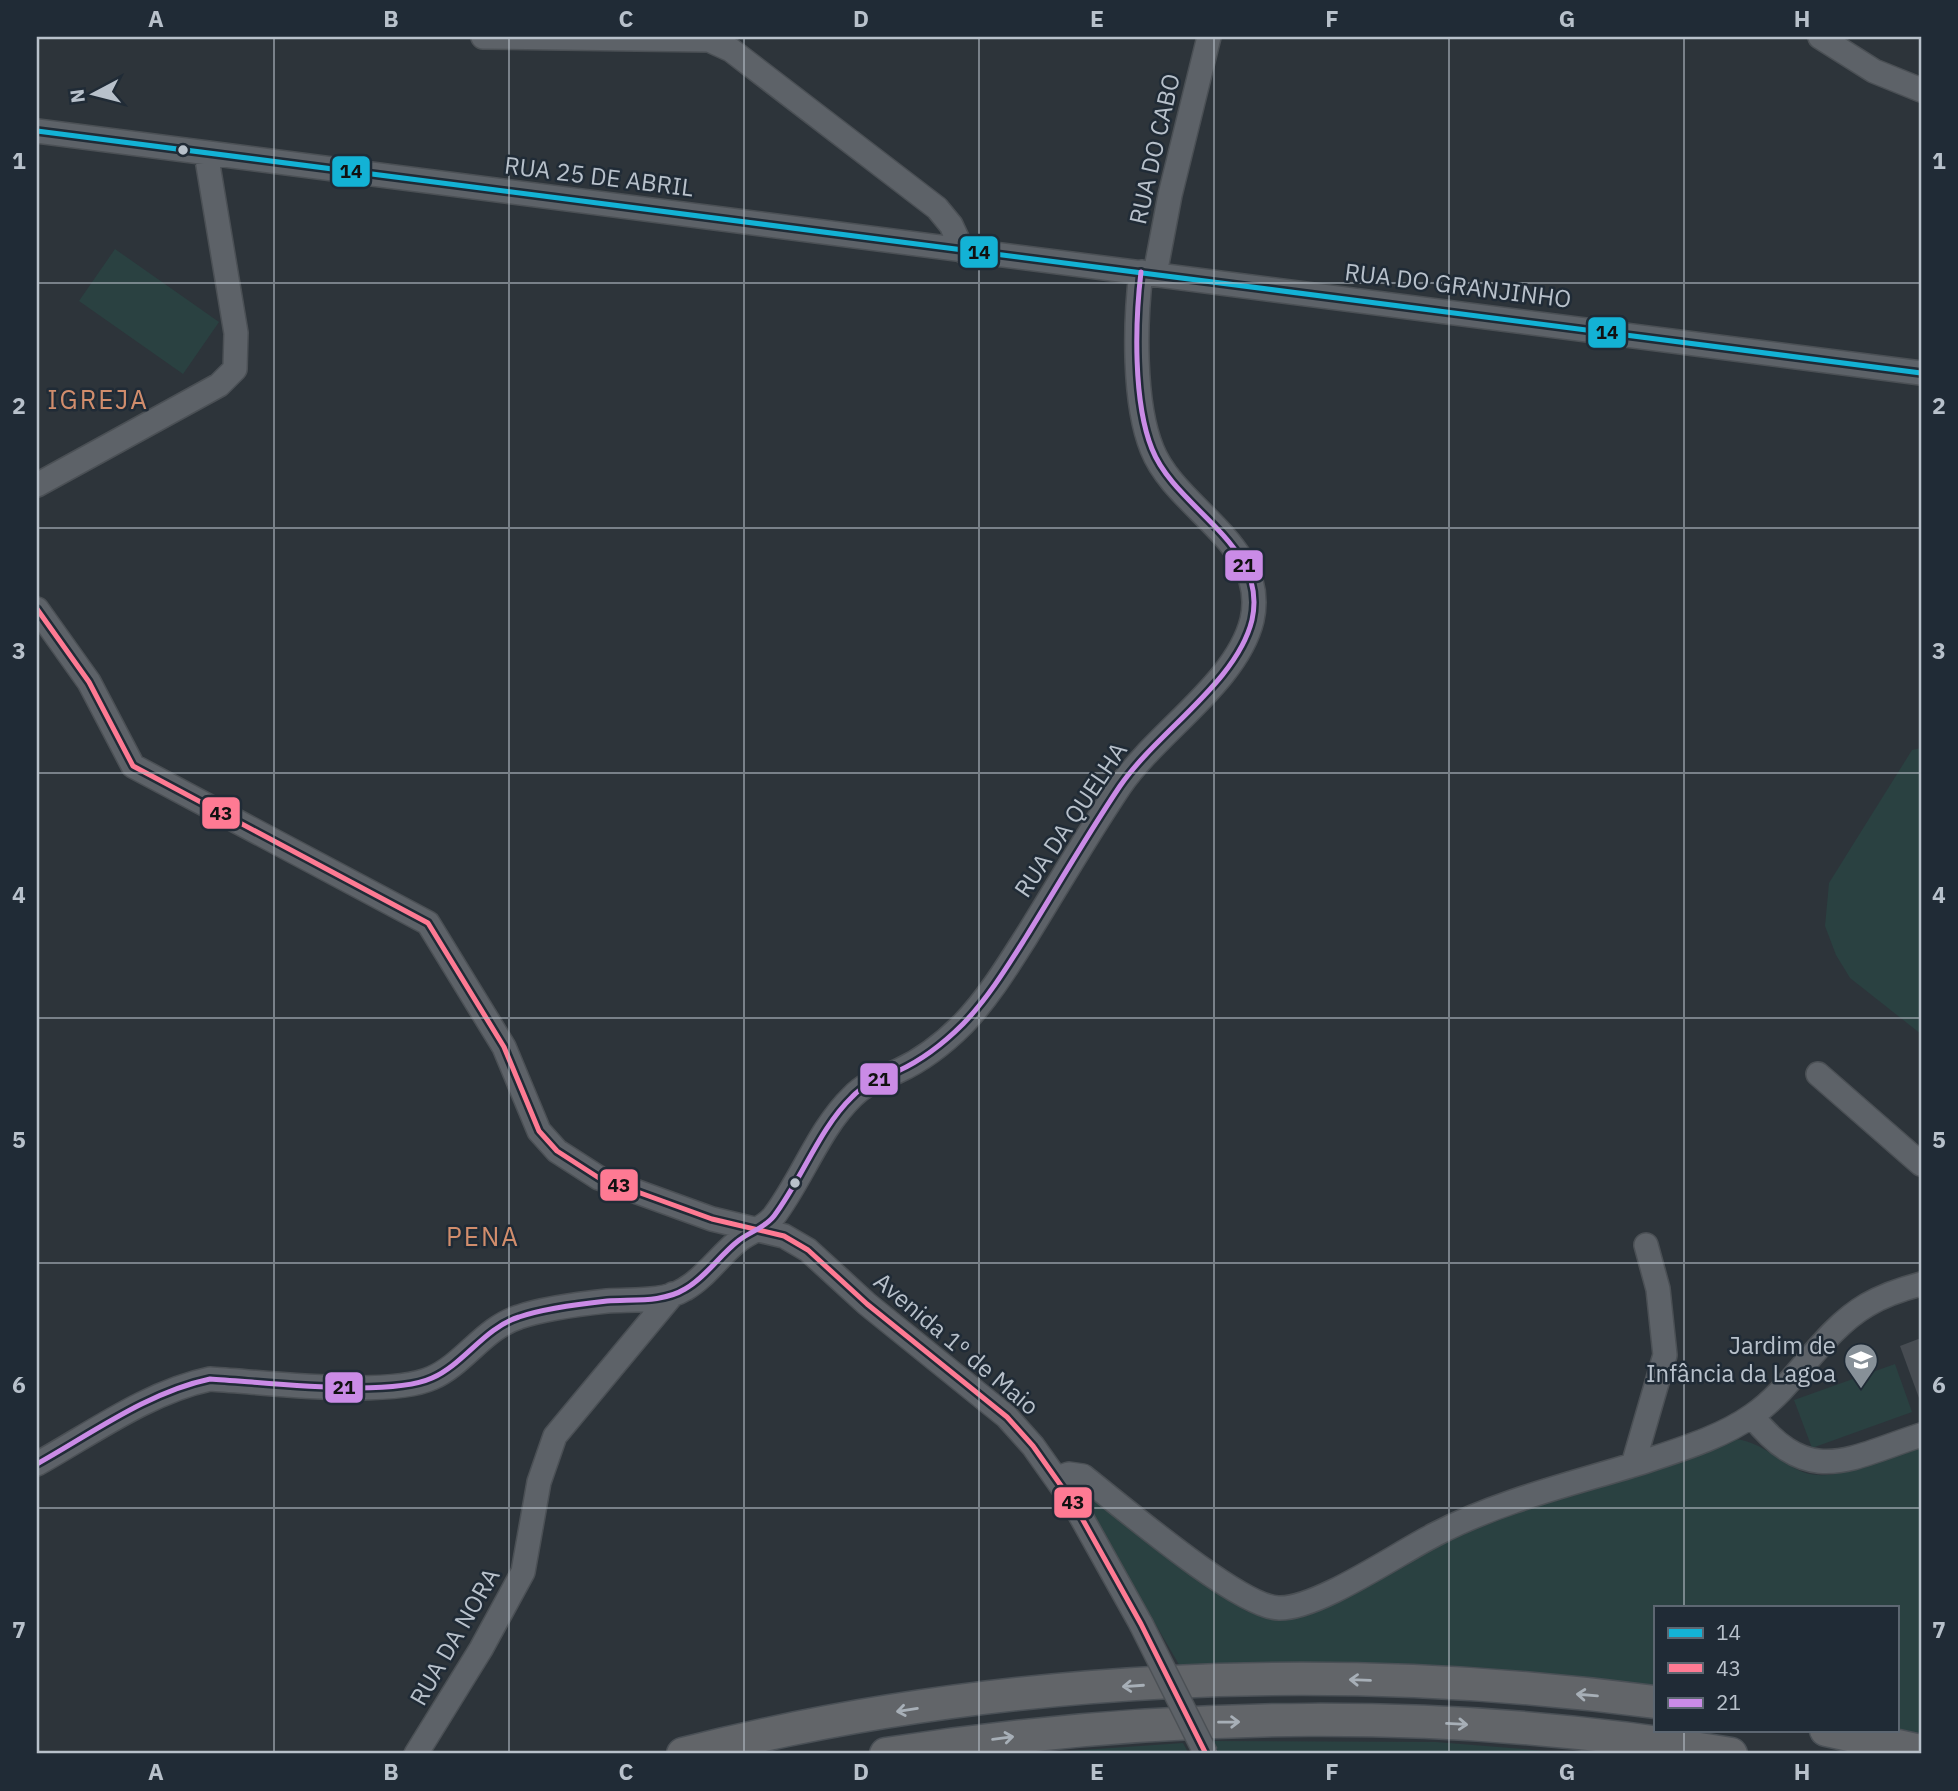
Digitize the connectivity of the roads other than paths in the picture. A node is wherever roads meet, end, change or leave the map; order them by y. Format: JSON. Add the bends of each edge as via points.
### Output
{"nodes":[{"id":1,"x":483,"y":37,"type":"edge"},
{"id":2,"x":1209,"y":37,"type":"edge"},
{"id":3,"x":1821,"y":37,"type":"edge"},
{"id":4,"x":1921,"y":90,"type":"edge"},
{"id":5,"x":37,"y":131,"type":"edge"},
{"id":6,"x":206,"y":153,"type":"junction"},
{"id":7,"x":963,"y":251,"type":"junction"},
{"id":8,"x":1148,"y":273,"type":"junction"},
{"id":9,"x":1921,"y":373,"type":"edge"},
{"id":10,"x":37,"y":485,"type":"edge"},
{"id":11,"x":37,"y":609,"type":"edge"},
{"id":12,"x":1818,"y":1074,"type":"dead end"},
{"id":13,"x":1920,"y":1161,"type":"edge"},
{"id":14,"x":758,"y":1230,"type":"junction"},
{"id":15,"x":1646,"y":1245,"type":"dead end"},
{"id":16,"x":1921,"y":1284,"type":"edge"},
{"id":17,"x":673,"y":1294,"type":"junction"},
{"id":18,"x":1752,"y":1416,"type":"junction"},
{"id":19,"x":1921,"y":1435,"type":"edge"},
{"id":20,"x":37,"y":1464,"type":"edge"},
{"id":21,"x":1633,"y":1465,"type":"junction"},
{"id":22,"x":1057,"y":1478,"type":"junction"},
{"id":23,"x":1654,"y":1702,"type":"edge"},
{"id":24,"x":1835,"y":1732,"type":"edge"},
{"id":25,"x":1921,"y":1751,"type":"edge"},
{"id":26,"x":416,"y":1754,"type":"edge"},
{"id":27,"x":683,"y":1754,"type":"edge"},
{"id":28,"x":886,"y":1754,"type":"edge"},
{"id":29,"x":1206,"y":1754,"type":"edge"},
{"id":30,"x":1731,"y":1754,"type":"edge"}],
"edges":[{"from":1,"to":7,"type":"street","via":[[709,40],[731,50],[937,208]]},
{"from":2,"to":8,"type":"street","name":"RUA DO CABO"},
{"from":3,"to":4,"type":"street","via":[[1874,71]]},
{"from":5,"to":6,"type":"street","name":"RUA 25 DE ABRIL"},
{"from":6,"to":7,"type":"street","name":"RUA 25 DE ABRIL"},
{"from":6,"to":10,"type":"street","via":[[235,321],[235,369],[219,385]]},
{"from":7,"to":8,"type":"street","name":"RUA 25 DE ABRIL"},
{"from":8,"to":9,"type":"street","name":"RUA DO GRANJINHO"},
{"from":8,"to":14,"type":"street","name":"RUA DA QUELHA","via":[[1138,326],[1150,446],[1169,476],[1244,564],[1254,606],[1245,639],[1223,676],[1159,738],[1122,783],[976,1010],[923,1056],[854,1094],[771,1220]]},
{"from":11,"to":14,"type":"street","name":"Avenida 1º de Maio","via":[[89,682],[134,766],[428,923],[504,1046],[539,1131],[557,1151],[599,1178],[712,1219]]},
{"from":12,"to":13,"type":"street"},
{"from":14,"to":17,"type":"street","name":"RUA DA QUELHA","via":[[740,1239],[686,1289]]},
{"from":14,"to":22,"type":"street","name":"Avenida 1º de Maio","via":[[785,1236],[808,1250],[1007,1418]]},
{"from":15,"to":21,"type":"street","via":[[1658,1289],[1665,1355]]},
{"from":16,"to":18,"type":"street","via":[[1865,1306]]},
{"from":17,"to":20,"type":"street","via":[[522,1315],[482,1339],[446,1371],[412,1385],[210,1379],[190,1384]]},
{"from":17,"to":26,"type":"street","name":"RUA DA NORA","via":[[555,1436],[539,1482],[523,1572]]},
{"from":18,"to":19,"type":"street","via":[[1798,1457],[1827,1464]]},
{"from":18,"to":21,"type":"street","via":[[1722,1433]]},
{"from":21,"to":22,"type":"street","via":[[1465,1520],[1325,1594],[1278,1608],[1257,1605],[1229,1588],[1083,1476]]},
{"from":22,"to":29,"type":"street","name":"Avenida 1º de Maio","bridge":true,"via":[[1141,1624]]},
{"from":23,"to":27,"type":"highway","one_way":true,"via":[[1407,1682],[1187,1682],[942,1704]]},
{"from":24,"to":25,"type":"highway"},
{"from":28,"to":30,"type":"highway","one_way":true,"via":[[1098,1729],[1309,1720],[1559,1732]]}]}
